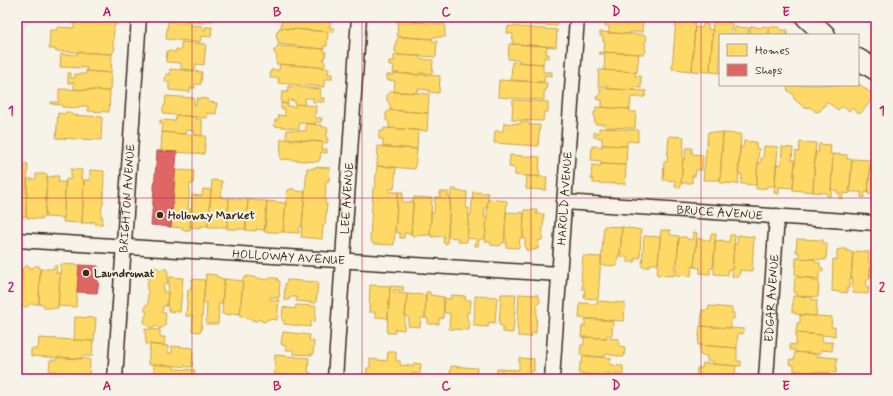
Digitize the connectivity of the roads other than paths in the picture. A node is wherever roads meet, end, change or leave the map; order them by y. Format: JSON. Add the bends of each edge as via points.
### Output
{"nodes":[{"id":1,"x":139,"y":17,"type":"edge"},
{"id":2,"x":359,"y":17,"type":"edge"},
{"id":3,"x":577,"y":17,"type":"edge"},
{"id":4,"x":806,"y":17,"type":"edge"},
{"id":5,"x":824,"y":34,"type":"edge"},
{"id":6,"x":859,"y":60,"type":"edge"},
{"id":7,"x":876,"y":70,"type":"edge"},
{"id":8,"x":564,"y":202,"type":"junction"},
{"id":9,"x":777,"y":216,"type":"junction"},
{"id":10,"x":876,"y":223,"type":"edge"},
{"id":11,"x":17,"y":240,"type":"edge"},
{"id":12,"x":124,"y":247,"type":"junction"},
{"id":13,"x":343,"y":260,"type":"junction"},
{"id":14,"x":559,"y":274,"type":"junction"},
{"id":15,"x":115,"y":379,"type":"edge"},
{"id":16,"x":335,"y":379,"type":"edge"},
{"id":17,"x":552,"y":379,"type":"edge"},
{"id":18,"x":766,"y":379,"type":"edge"}],
"edges":[{"from":1,"to":12,"type":"street","name":"BRIGHTON AVENUE"},
{"from":2,"to":13,"type":"street","name":"LEE AVENUE"},
{"from":3,"to":8,"type":"street","name":"HAROLD AVENUE"},
{"from":4,"to":5,"type":"main road"},
{"from":6,"to":7,"type":"main road"},
{"from":8,"to":9,"type":"street","name":"BRUCE AVENUE"},
{"from":8,"to":14,"type":"street","name":"HAROLD AVENUE"},
{"from":9,"to":10,"type":"street","name":"BRUCE AVENUE"},
{"from":9,"to":18,"type":"street","name":"EDGAR AVENUE"},
{"from":11,"to":12,"type":"street","name":"HOLLOWAY AVENUE"},
{"from":12,"to":13,"type":"street","name":"HOLLOWAY AVENUE"},
{"from":12,"to":15,"type":"street","name":"BRIGHTON AVENUE"},
{"from":13,"to":14,"type":"street","name":"HOLLOWAY AVENUE"},
{"from":13,"to":16,"type":"street","name":"LEE AVENUE"},
{"from":14,"to":17,"type":"street","name":"HAROLD AVENUE"}]}
